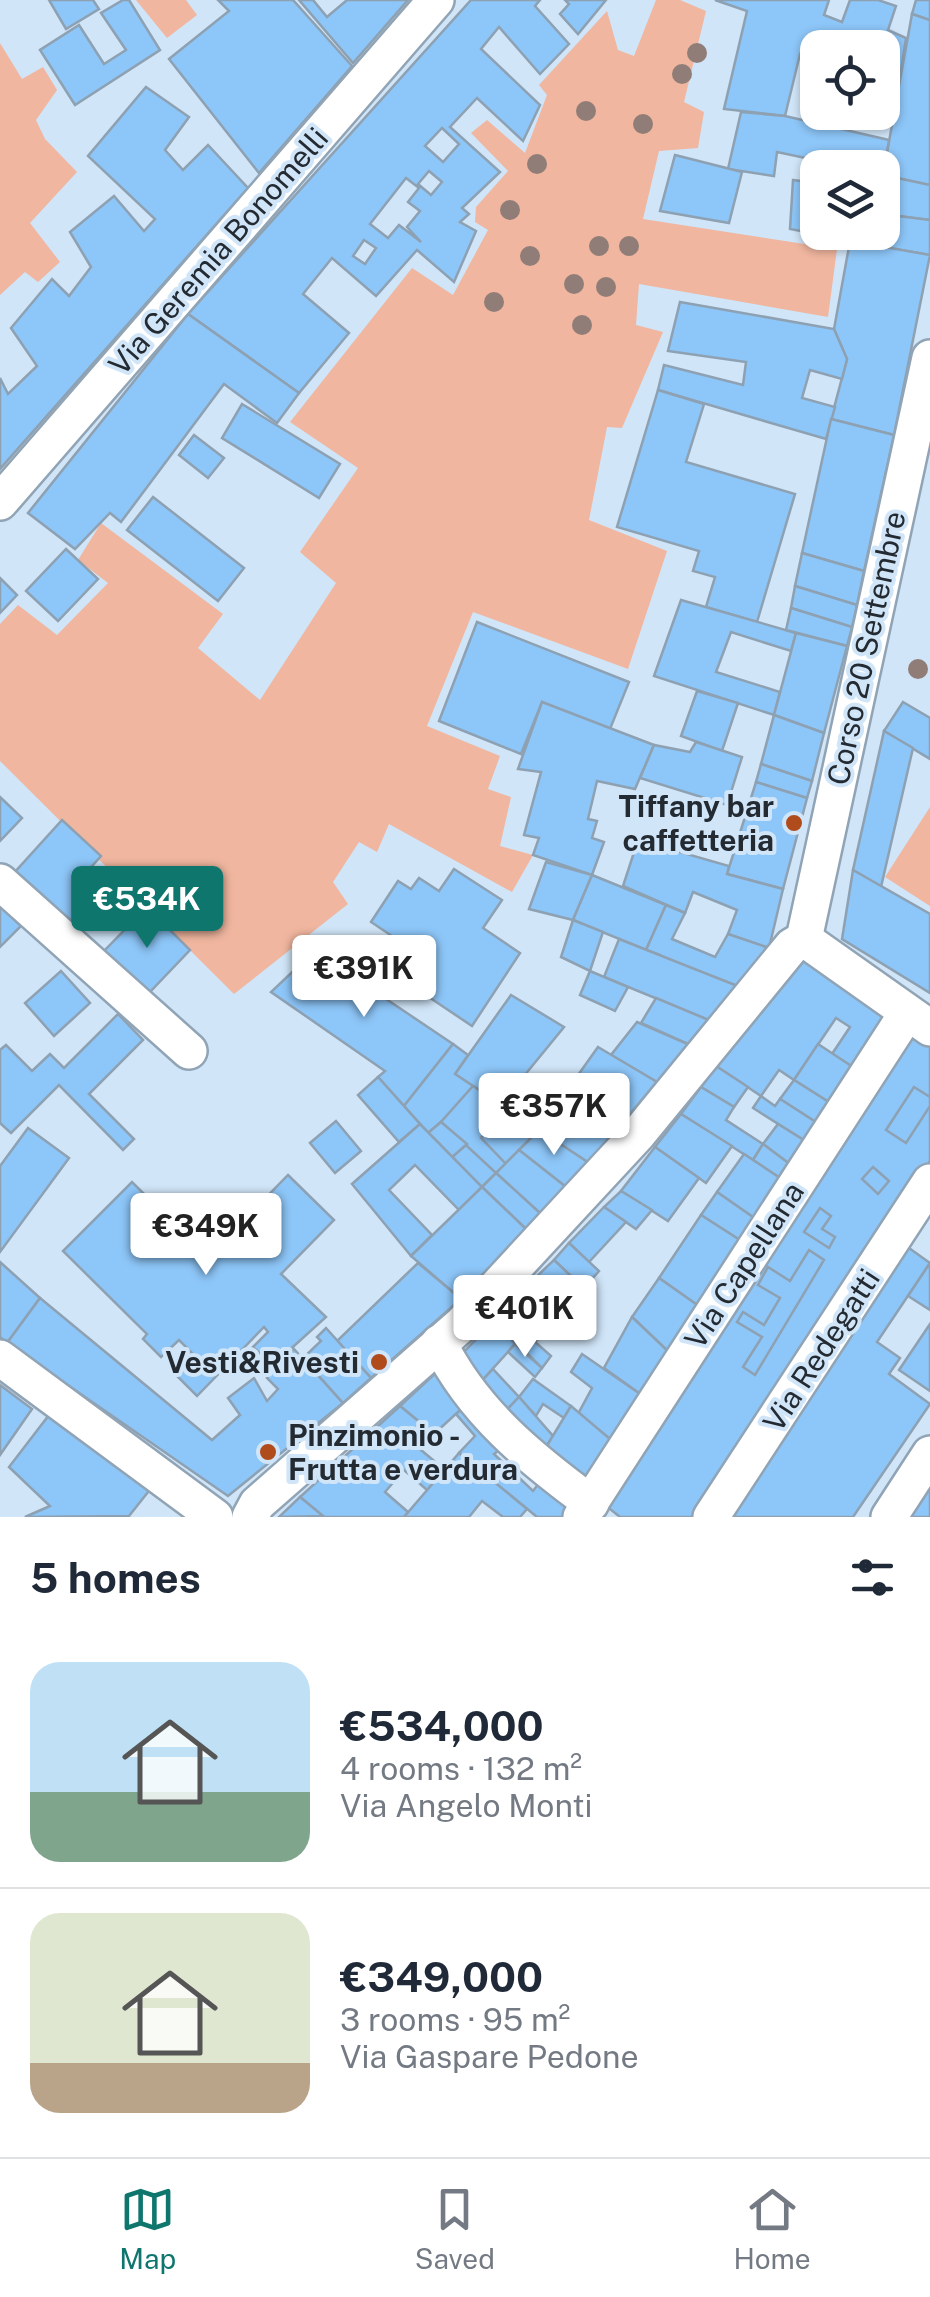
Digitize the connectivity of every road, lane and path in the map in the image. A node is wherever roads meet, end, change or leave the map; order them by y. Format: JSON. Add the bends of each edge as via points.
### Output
{"nodes":[{"id":1,"x":436,"y":0,"type":"edge"},
{"id":2,"x":930,"y":358,"type":"edge"},
{"id":3,"x":917,"y":485,"type":"edge"},
{"id":4,"x":0,"y":502,"type":"edge"},
{"id":5,"x":0,"y":882,"type":"edge"},
{"id":6,"x":804,"y":939,"type":"junction"},
{"id":7,"x":918,"y":1020,"type":"edge"},
{"id":8,"x":189,"y":1050,"type":"dead end"},
{"id":9,"x":930,"y":1182,"type":"edge"},
{"id":10,"x":439,"y":1343,"type":"junction"},
{"id":11,"x":0,"y":1358,"type":"edge"},
{"id":12,"x":930,"y":1454,"type":"edge"},
{"id":13,"x":589,"y":1512,"type":"edge"},
{"id":14,"x":215,"y":1517,"type":"edge"},
{"id":15,"x":250,"y":1517,"type":"edge"},
{"id":16,"x":712,"y":1517,"type":"edge"},
{"id":17,"x":889,"y":1517,"type":"edge"}],
"edges":[{"from":1,"to":4,"type":"street","name":"Via Geremia Bonomelli"},
{"from":2,"to":3,"type":"street","name":"Corso 20 Settembre"},
{"from":3,"to":6,"type":"street","name":"Corso 20 Settembre"},
{"from":5,"to":8,"type":"street"},
{"from":6,"to":7,"type":"street"},
{"from":6,"to":10,"type":"street","via":[[639,1133]]},
{"from":7,"to":13,"type":"street","name":"Via Capellana"},
{"from":9,"to":16,"type":"street","name":"Via Redegatti"},
{"from":10,"to":13,"type":"street","via":[[519,1450]]},
{"from":10,"to":15,"type":"street"},
{"from":11,"to":14,"type":"street"},
{"from":12,"to":17,"type":"street"}]}
